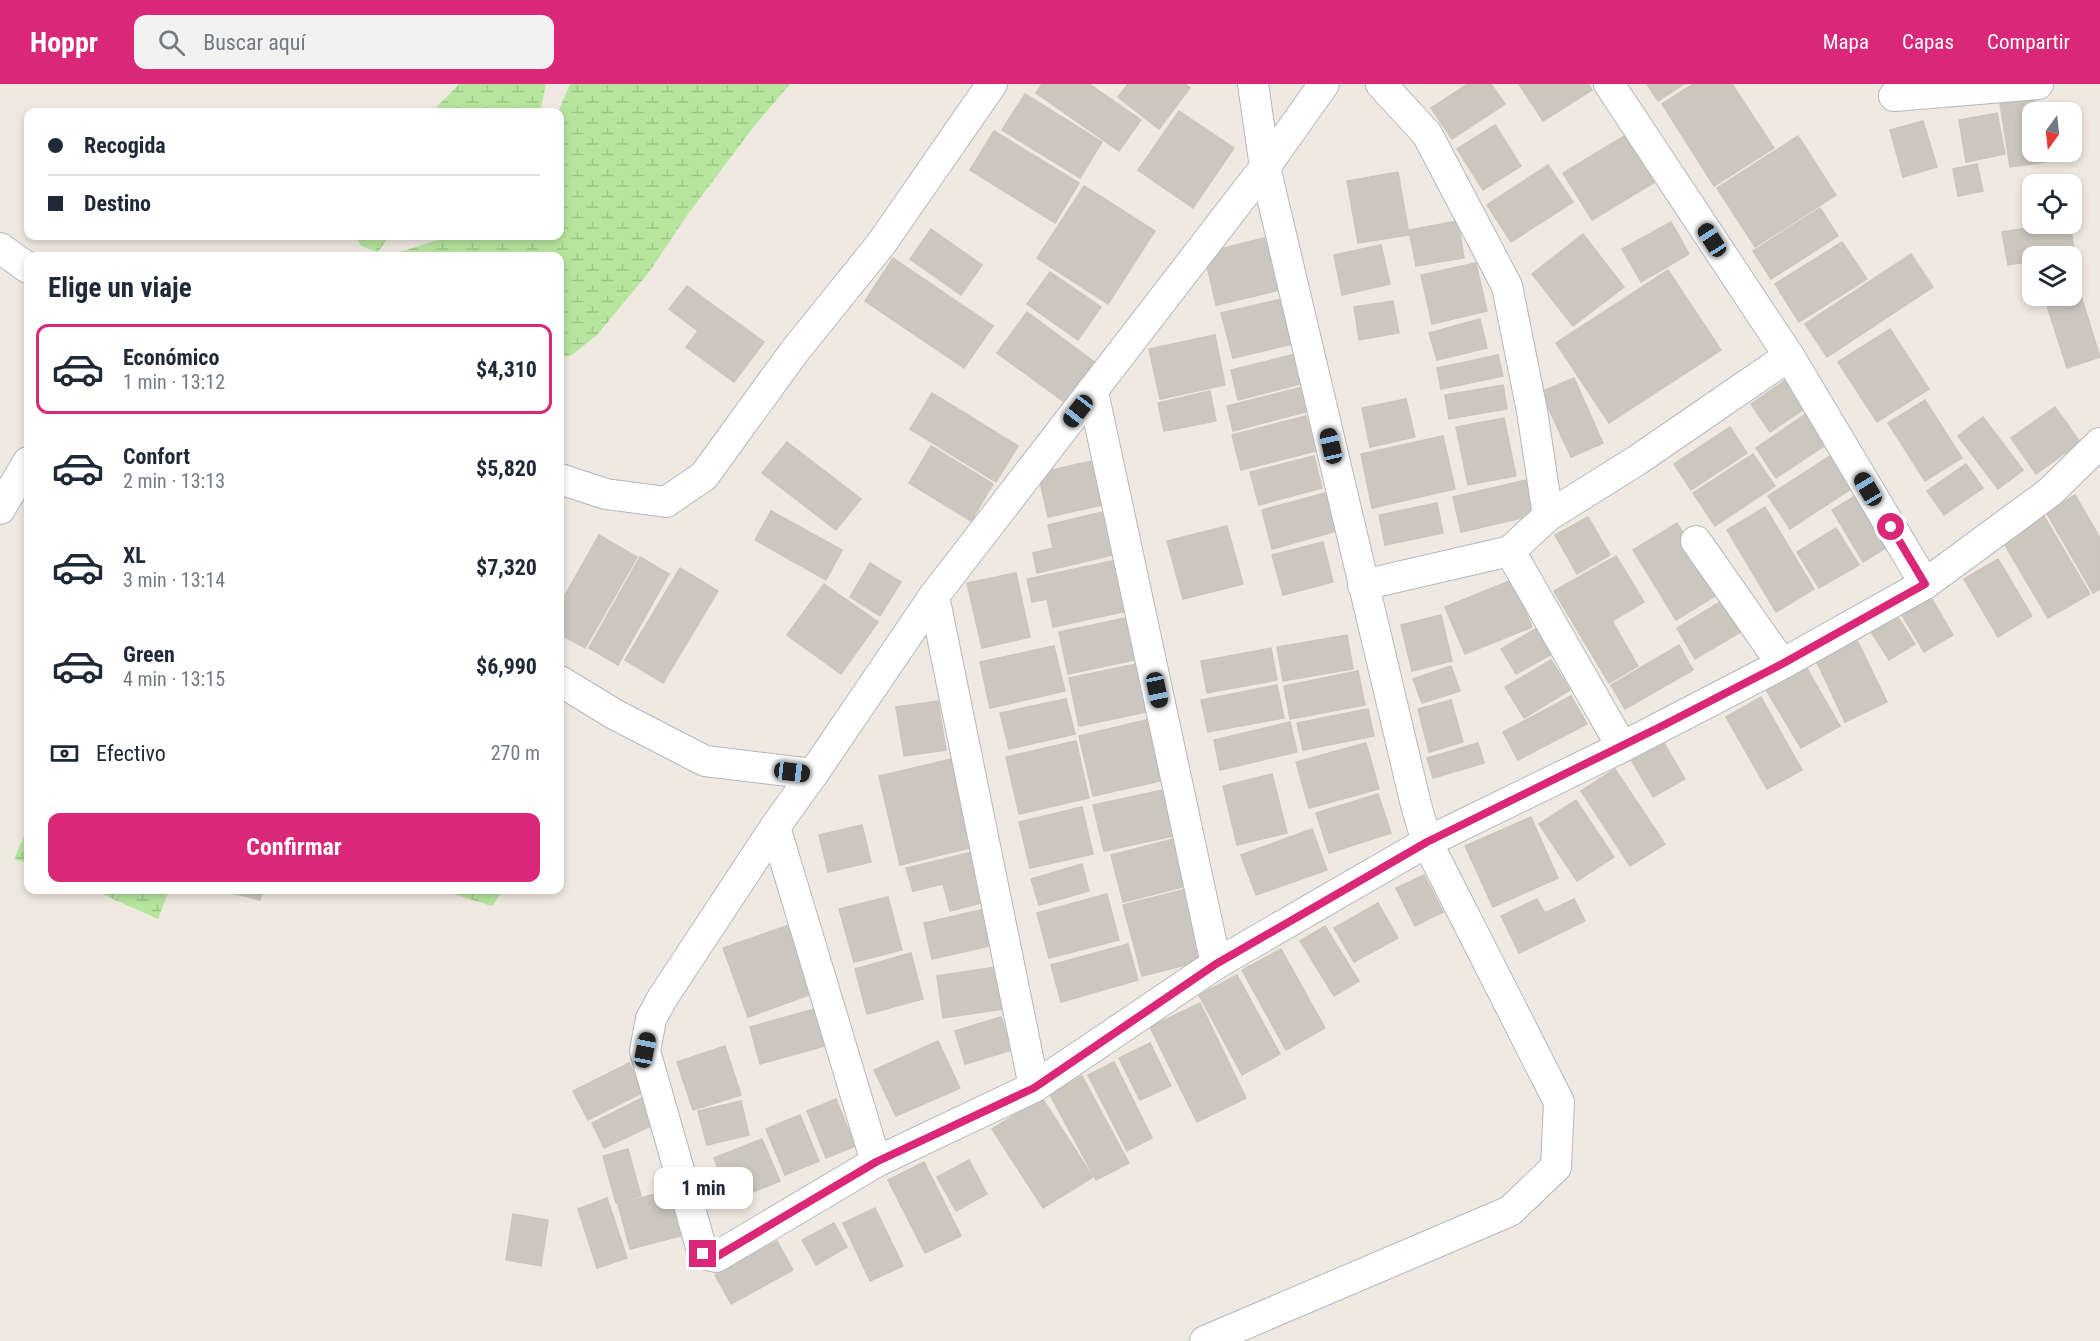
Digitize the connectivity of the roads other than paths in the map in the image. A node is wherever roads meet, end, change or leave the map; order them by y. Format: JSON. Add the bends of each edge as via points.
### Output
{"nodes":[{"id":1,"x":992,"y":84,"type":"edge"},
{"id":2,"x":1253,"y":84,"type":"edge"},
{"id":3,"x":1324,"y":84,"type":"edge"},
{"id":4,"x":1381,"y":84,"type":"edge"},
{"id":5,"x":1609,"y":84,"type":"edge"},
{"id":6,"x":2038,"y":84,"type":"edge"},
{"id":7,"x":1894,"y":96,"type":"dead end"},
{"id":8,"x":1265,"y":167,"type":"junction"},
{"id":9,"x":0,"y":248,"type":"edge"},
{"id":10,"x":24,"y":265,"type":"edge"},
{"id":11,"x":1789,"y":356,"type":"junction"},
{"id":12,"x":1093,"y":392,"type":"junction"},
{"id":13,"x":2100,"y":443,"type":"edge"},
{"id":14,"x":24,"y":469,"type":"edge"},
{"id":15,"x":564,"y":480,"type":"edge"},
{"id":16,"x":0,"y":509,"type":"edge"},
{"id":17,"x":1548,"y":516,"type":"junction"},
{"id":18,"x":1696,"y":541,"type":"dead end"},
{"id":19,"x":1510,"y":551,"type":"junction"},
{"id":20,"x":1925,"y":584,"type":"junction"},
{"id":21,"x":1364,"y":585,"type":"junction"},
{"id":22,"x":934,"y":596,"type":"junction"},
{"id":23,"x":1782,"y":664,"type":"junction"},
{"id":24,"x":564,"y":683,"type":"edge"},
{"id":25,"x":1623,"y":747,"type":"junction"},
{"id":26,"x":813,"y":774,"type":"junction"},
{"id":27,"x":775,"y":827,"type":"junction"},
{"id":28,"x":1427,"y":842,"type":"junction"},
{"id":29,"x":1216,"y":964,"type":"junction"},
{"id":30,"x":1034,"y":1088,"type":"junction"},
{"id":31,"x":876,"y":1162,"type":"junction"},
{"id":32,"x":1205,"y":1341,"type":"edge"}],
"edges":[{"from":1,"to":15,"type":"street","via":[[881,244],[794,352],[704,476],[666,502],[606,494]]},
{"from":2,"to":8,"type":"street"},
{"from":3,"to":8,"type":"street"},
{"from":4,"to":17,"type":"street","via":[[1427,134],[1507,286]]},
{"from":5,"to":11,"type":"street"},
{"from":6,"to":7,"type":"street"},
{"from":8,"to":12,"type":"street"},
{"from":8,"to":21,"type":"street"},
{"from":9,"to":10,"type":"street"},
{"from":11,"to":17,"type":"street"},
{"from":11,"to":20,"type":"street"},
{"from":12,"to":22,"type":"street"},
{"from":12,"to":29,"type":"street"},
{"from":13,"to":20,"type":"street","via":[[2050,492]]},
{"from":14,"to":16,"type":"street"},
{"from":17,"to":19,"type":"street"},
{"from":18,"to":23,"type":"street"},
{"from":19,"to":21,"type":"street"},
{"from":19,"to":25,"type":"street"},
{"from":20,"to":23,"type":"street"},
{"from":21,"to":28,"type":"street"},
{"from":22,"to":26,"type":"street"},
{"from":22,"to":30,"type":"street"},
{"from":23,"to":25,"type":"street"},
{"from":24,"to":26,"type":"street","via":[[705,761]]},
{"from":25,"to":28,"type":"street"},
{"from":26,"to":27,"type":"street"},
{"from":27,"to":31,"type":"street"},
{"from":27,"to":31,"type":"street","via":[[663,996],[651,1018],[645,1050],[703,1254],[716,1257]]},
{"from":28,"to":29,"type":"street"},
{"from":28,"to":32,"type":"street","via":[[1559,1102],[1557,1167],[1510,1211]]},
{"from":29,"to":30,"type":"street"},
{"from":30,"to":31,"type":"street"}]}
